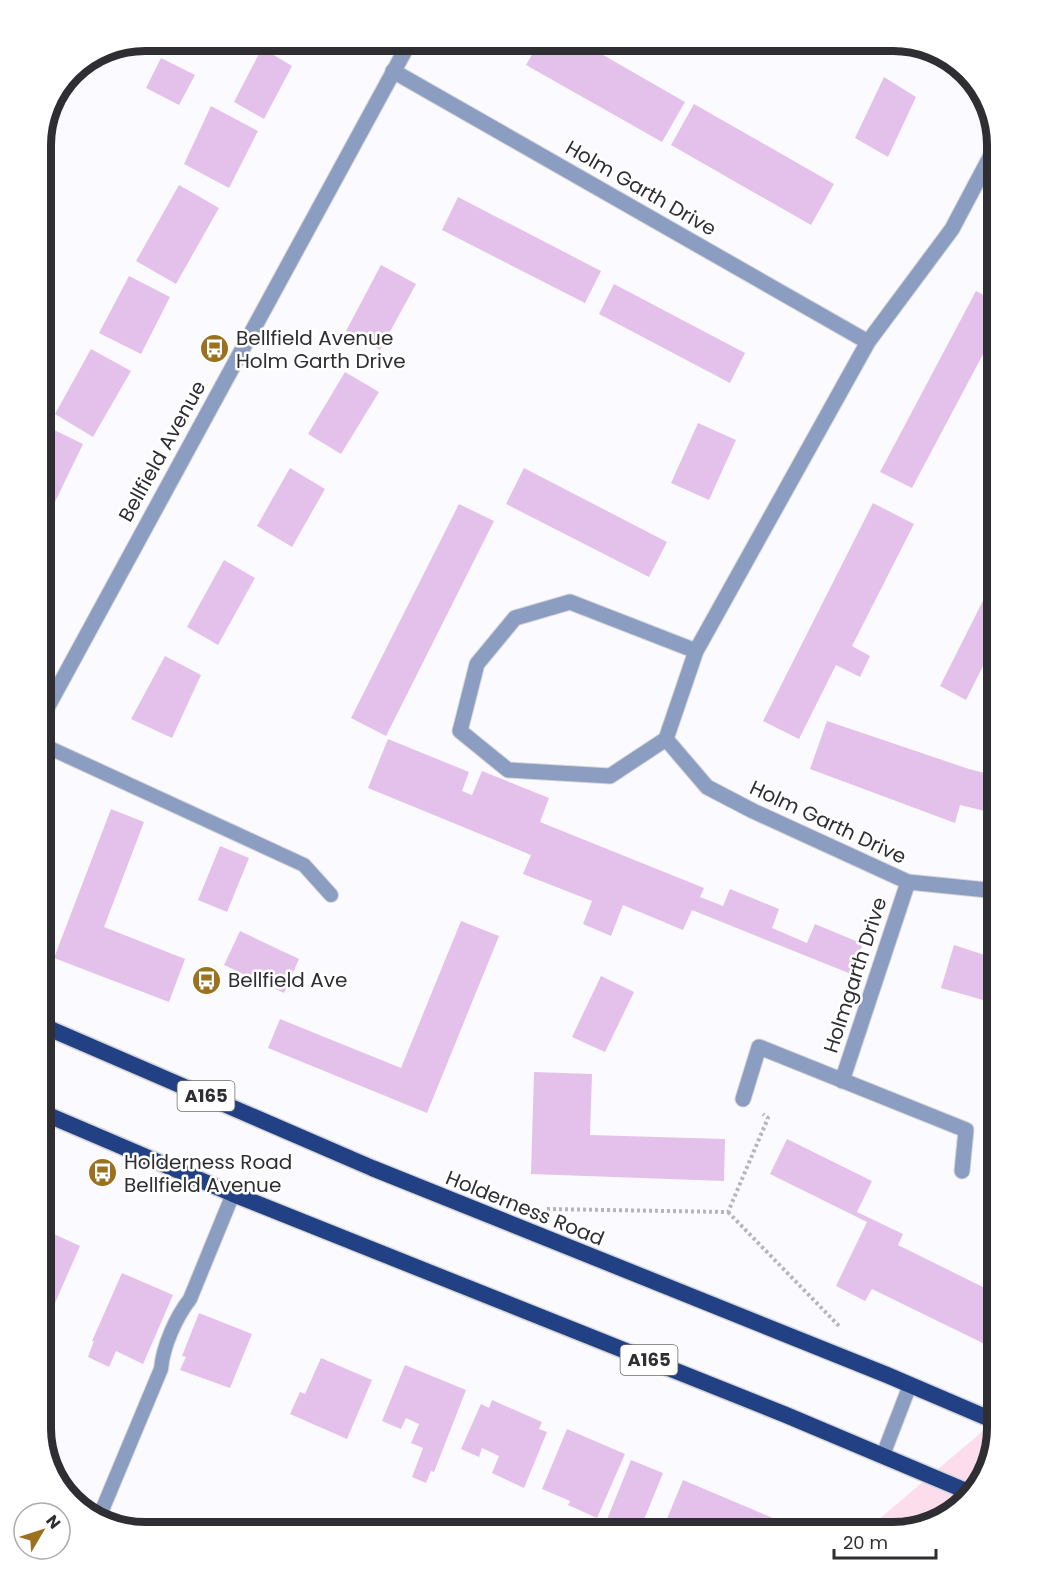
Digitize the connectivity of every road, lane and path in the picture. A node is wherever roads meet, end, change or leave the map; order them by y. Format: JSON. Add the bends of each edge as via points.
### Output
{"nodes":[{"id":1,"x":405,"y":51,"type":"edge"},
{"id":2,"x":393,"y":71,"type":"junction"},
{"id":3,"x":987,"y":164,"type":"edge"},
{"id":4,"x":868,"y":342,"type":"junction"},
{"id":5,"x":696,"y":651,"type":"junction"},
{"id":6,"x":51,"y":698,"type":"edge"},
{"id":7,"x":666,"y":739,"type":"junction"},
{"id":8,"x":51,"y":749,"type":"edge"},
{"id":9,"x":908,"y":882,"type":"junction"},
{"id":10,"x":987,"y":890,"type":"edge"},
{"id":11,"x":332,"y":895,"type":"dead end"},
{"id":12,"x":51,"y":1030,"type":"edge"},
{"id":13,"x":842,"y":1081,"type":"junction"},
{"id":14,"x":743,"y":1099,"type":"joint"},
{"id":15,"x":51,"y":1117,"type":"edge"},
{"id":16,"x":962,"y":1171,"type":"dead end"},
{"id":17,"x":233,"y":1194,"type":"junction"},
{"id":18,"x":539,"y":1209,"type":"dead end"},
{"id":19,"x":728,"y":1212,"type":"junction"},
{"id":20,"x":848,"y":1335,"type":"dead end"},
{"id":21,"x":909,"y":1385,"type":"junction"},
{"id":22,"x":987,"y":1417,"type":"edge"},
{"id":23,"x":883,"y":1455,"type":"junction"},
{"id":24,"x":964,"y":1490,"type":"edge"},
{"id":25,"x":102,"y":1511,"type":"edge"}],
"edges":[{"from":1,"to":2,"type":"street","name":"Bellfield Avenue"},
{"from":2,"to":4,"type":"street","name":"Holm Garth Drive"},
{"from":2,"to":6,"type":"street","name":"Bellfield Avenue"},
{"from":3,"to":4,"type":"street","via":[[952,229]]},
{"from":4,"to":5,"type":"street"},
{"from":5,"to":7,"type":"street"},
{"from":5,"to":7,"type":"street","via":[[570,602],[515,618],[477,664],[460,731],[508,770],[610,776]]},
{"from":7,"to":9,"type":"street","name":"Holm Garth Drive","via":[[707,787]]},
{"from":8,"to":11,"type":"lane","via":[[304,864]]},
{"from":9,"to":10,"type":"street","name":"Holm Garth Drive"},
{"from":9,"to":13,"type":"street","name":"Holmgarth Drive"},
{"from":12,"to":21,"type":"highway","name":"Holderness Road","number":"A165","via":[[372,1168]]},
{"from":13,"to":14,"type":"street","name":"Holmgarth Drive","via":[[759,1047]]},
{"from":13,"to":16,"type":"street","name":"Holmgarth Drive","via":[[966,1130]]},
{"from":14,"to":19,"type":"path","via":[[768,1118]]},
{"from":15,"to":17,"type":"highway","number":"A165"},
{"from":17,"to":23,"type":"highway","number":"A165"},
{"from":17,"to":25,"type":"lane","via":[[162,1356],[161,1369]]},
{"from":18,"to":19,"type":"path"},
{"from":19,"to":20,"type":"path"},
{"from":21,"to":22,"type":"highway","name":"Holderness Road","number":"A165"},
{"from":21,"to":23,"type":"lane"},
{"from":23,"to":24,"type":"highway","number":"A165"}]}
